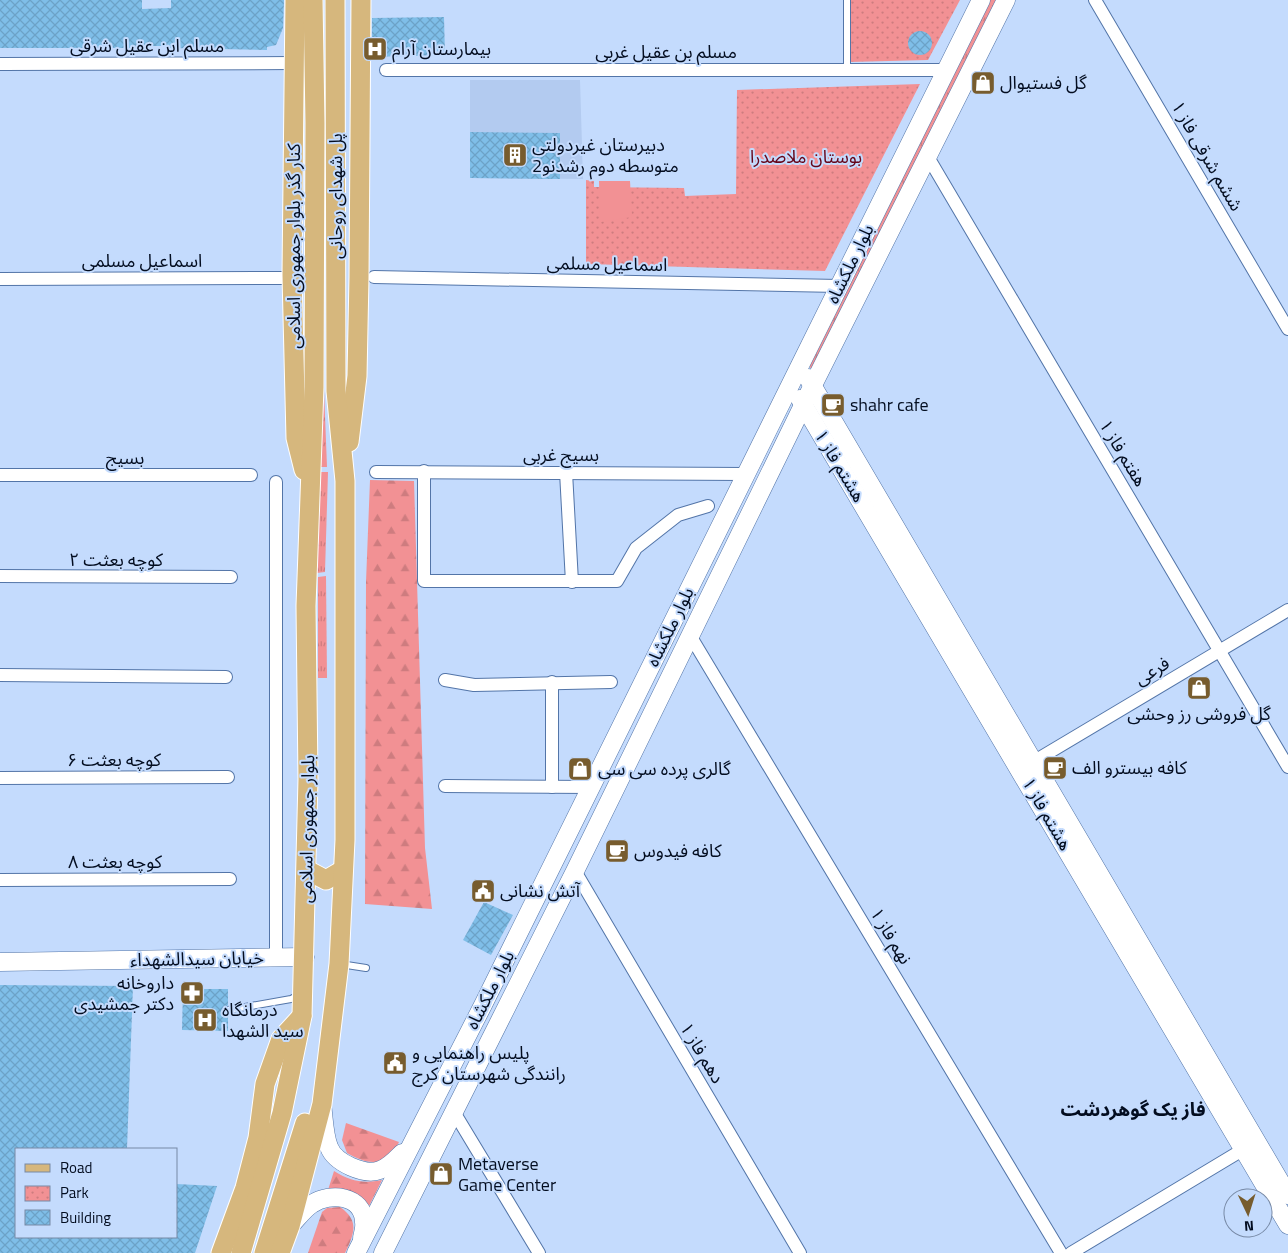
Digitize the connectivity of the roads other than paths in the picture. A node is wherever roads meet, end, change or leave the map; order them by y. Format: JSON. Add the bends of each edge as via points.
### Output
{"nodes":[{"id":1,"x":295,"y":0,"type":"edge"},
{"id":2,"x":312,"y":0,"type":"edge"},
{"id":3,"x":335,"y":0,"type":"edge"},
{"id":4,"x":361,"y":0,"type":"edge"},
{"id":5,"x":847,"y":0,"type":"edge"},
{"id":6,"x":981,"y":0,"type":"edge"},
{"id":7,"x":1006,"y":0,"type":"edge"},
{"id":8,"x":1095,"y":0,"type":"edge"},
{"id":9,"x":294,"y":63,"type":"junction"},
{"id":10,"x":0,"y":64,"type":"edge"},
{"id":11,"x":847,"y":69,"type":"junction"},
{"id":12,"x":386,"y":70,"type":"dead end"},
{"id":13,"x":946,"y":70,"type":"junction"},
{"id":14,"x":928,"y":157,"type":"junction"},
{"id":15,"x":374,"y":277,"type":"dead end"},
{"id":16,"x":284,"y":278,"type":"dead end"},
{"id":17,"x":0,"y":279,"type":"edge"},
{"id":18,"x":839,"y":286,"type":"junction"},
{"id":19,"x":1288,"y":329,"type":"edge"},
{"id":20,"x":800,"y":364,"type":"junction"},
{"id":21,"x":790,"y":384,"type":"junction"},
{"id":22,"x":813,"y":385,"type":"junction"},
{"id":23,"x":314,"y":387,"type":"joint"},
{"id":24,"x":336,"y":391,"type":"joint"},
{"id":25,"x":804,"y":405,"type":"junction"},
{"id":26,"x":424,"y":471,"type":"junction"},
{"id":27,"x":376,"y":472,"type":"dead end"},
{"id":28,"x":566,"y":472,"type":"junction"},
{"id":29,"x":746,"y":474,"type":"junction"},
{"id":30,"x":251,"y":475,"type":"dead end"},
{"id":31,"x":0,"y":476,"type":"edge"},
{"id":32,"x":345,"y":480,"type":"junction"},
{"id":33,"x":276,"y":482,"type":"dead end"},
{"id":34,"x":310,"y":491,"type":"junction"},
{"id":35,"x":708,"y":506,"type":"dead end"},
{"id":36,"x":0,"y":576,"type":"edge"},
{"id":37,"x":231,"y":577,"type":"dead end"},
{"id":38,"x":572,"y":582,"type":"junction"},
{"id":39,"x":1288,"y":610,"type":"edge"},
{"id":40,"x":691,"y":637,"type":"junction"},
{"id":41,"x":1220,"y":651,"type":"junction"},
{"id":42,"x":0,"y":675,"type":"edge"},
{"id":43,"x":226,"y":677,"type":"dead end"},
{"id":44,"x":445,"y":680,"type":"dead end"},
{"id":45,"x":552,"y":682,"type":"junction"},
{"id":46,"x":611,"y":682,"type":"dead end"},
{"id":47,"x":1027,"y":766,"type":"junction"},
{"id":48,"x":1288,"y":767,"type":"edge"},
{"id":49,"x":228,"y":777,"type":"dead end"},
{"id":50,"x":0,"y":778,"type":"edge"},
{"id":51,"x":446,"y":786,"type":"dead end"},
{"id":52,"x":592,"y":786,"type":"junction"},
{"id":53,"x":552,"y":787,"type":"junction"},
{"id":54,"x":306,"y":870,"type":"junction"},
{"id":55,"x":343,"y":870,"type":"junction"},
{"id":56,"x":575,"y":871,"type":"junction"},
{"id":57,"x":230,"y":879,"type":"dead end"},
{"id":58,"x":0,"y":880,"type":"edge"},
{"id":59,"x":515,"y":939,"type":"junction"},
{"id":60,"x":535,"y":950,"type":"junction"},
{"id":61,"x":305,"y":957,"type":"junction"},
{"id":62,"x":276,"y":958,"type":"junction"},
{"id":63,"x":0,"y":962,"type":"edge"},
{"id":64,"x":339,"y":964,"type":"junction"},
{"id":65,"x":366,"y":968,"type":"dead end"},
{"id":66,"x":303,"y":992,"type":"junction"},
{"id":67,"x":483,"y":1005,"type":"junction"},
{"id":68,"x":506,"y":1009,"type":"junction"},
{"id":69,"x":228,"y":1010,"type":"dead end"},
{"id":70,"x":302,"y":1016,"type":"junction"},
{"id":71,"x":333,"y":1030,"type":"junction"},
{"id":72,"x":322,"y":1104,"type":"junction"},
{"id":73,"x":454,"y":1112,"type":"junction"},
{"id":74,"x":1250,"y":1145,"type":"junction"},
{"id":75,"x":408,"y":1148,"type":"junction"},
{"id":76,"x":1288,"y":1195,"type":"edge"},
{"id":77,"x":1288,"y":1224,"type":"edge"},
{"id":78,"x":290,"y":1226,"type":"junction"},
{"id":79,"x":359,"y":1248,"type":"edge"},
{"id":80,"x":221,"y":1253,"type":"edge"},
{"id":81,"x":241,"y":1253,"type":"edge"},
{"id":82,"x":264,"y":1253,"type":"edge"},
{"id":83,"x":280,"y":1253,"type":"edge"},
{"id":84,"x":383,"y":1253,"type":"edge"},
{"id":85,"x":539,"y":1253,"type":"edge"},
{"id":86,"x":800,"y":1253,"type":"edge"},
{"id":87,"x":1061,"y":1253,"type":"edge"},
{"id":88,"x":1071,"y":1253,"type":"edge"}],
"edges":[{"from":1,"to":9,"type":"main road","name":"کنار گذر بلوار جمهوری اسلامی"},
{"from":2,"to":23,"type":"main road","name":"پل شهدای روحانی"},
{"from":3,"to":24,"type":"main road","name":"پل شهدای روحانی"},
{"from":4,"to":32,"type":"main road","via":[[356,376]]},
{"from":5,"to":11,"type":"lane"},
{"from":6,"to":13,"type":"main road","name":"بلوار ملکشاه"},
{"from":7,"to":14,"type":"main road","name":"بلوار ملکشاه"},
{"from":8,"to":19,"type":"street","name":"ششم شرقی فاز ۱"},
{"from":9,"to":10,"type":"street","name":"مسلم ابن عقیل شرقی"},
{"from":9,"to":34,"type":"main road","name":"کنار گذر بلوار جمهوری اسلامی","via":[[292,275],[296,438]]},
{"from":11,"to":12,"type":"street","name":"مسلم بن عقیل غربی"},
{"from":11,"to":13,"type":"street","name":"مسلم بن عقیل غربی"},
{"from":13,"to":18,"type":"main road","name":"بلوار ملکشاه"},
{"from":14,"to":22,"type":"main road","name":"بلوار ملکشاه"},
{"from":14,"to":41,"type":"street","name":"هفتم فاز ۱"},
{"from":15,"to":18,"type":"street","name":"اسماعیل مسلمی"},
{"from":16,"to":17,"type":"street","name":"اسماعیل مسلمی"},
{"from":18,"to":20,"type":"main road","name":"بلوار ملکشاه"},
{"from":20,"to":21,"type":"main road","name":"بلوار ملکشاه"},
{"from":20,"to":22,"type":"main road","name":"هشتم فاز ۱"},
{"from":21,"to":25,"type":"main road","name":"هشتم فاز ۱"},
{"from":21,"to":29,"type":"main road","name":"بلوار ملکشاه"},
{"from":22,"to":25,"type":"main road","name":"بلوار ملکشاه"},
{"from":22,"to":47,"type":"main road","name":"هشتم فاز ۱"},
{"from":23,"to":34,"type":"main road","name":"بلوار جمهوری اسلامی"},
{"from":24,"to":32,"type":"main road","name":"بلوار جمهوری اسلامی"},
{"from":25,"to":40,"type":"main road","name":"بلوار ملکشاه"},
{"from":25,"to":47,"type":"main road","name":"هشتم فاز ۱"},
{"from":26,"to":27,"type":"street","name":"بسیج غربی"},
{"from":26,"to":28,"type":"street","name":"بسیج غربی"},
{"from":26,"to":38,"type":"street","via":[[424,581]]},
{"from":28,"to":29,"type":"street","name":"بسیج غربی"},
{"from":28,"to":38,"type":"street"},
{"from":29,"to":52,"type":"main road","name":"بلوار ملکشاه"},
{"from":30,"to":31,"type":"street","name":"بسیج"},
{"from":32,"to":55,"type":"main road","name":"بلوار جمهوری اسلامی"},
{"from":33,"to":62,"type":"street"},
{"from":34,"to":54,"type":"main road","name":"بلوار جمهوری اسلامی","via":[[306,606]]},
{"from":35,"to":38,"type":"street","via":[[678,515],[636,548],[617,581]]},
{"from":36,"to":37,"type":"street","name":"کوچه بعثت ۲"},
{"from":39,"to":41,"type":"street","name":"فرعی"},
{"from":40,"to":56,"type":"main road","name":"بلوار ملکشاه"},
{"from":40,"to":87,"type":"street","name":"نهم فاز ۱"},
{"from":41,"to":47,"type":"street","name":"فرعی"},
{"from":41,"to":48,"type":"street","name":"هفتم فاز ۱"},
{"from":42,"to":43,"type":"street"},
{"from":44,"to":45,"type":"street","via":[[474,685]]},
{"from":45,"to":46,"type":"street"},
{"from":45,"to":53,"type":"street"},
{"from":47,"to":74,"type":"main road","name":"هشتم فاز ۱"},
{"from":49,"to":50,"type":"street","name":"کوچه بعثت ۶"},
{"from":51,"to":53,"type":"street"},
{"from":52,"to":53,"type":"street"},
{"from":52,"to":59,"type":"main road","name":"بلوار ملکشاه"},
{"from":54,"to":55,"type":"main road","via":[[326,880]]},
{"from":54,"to":61,"type":"main road","name":"بلوار جمهوری اسلامی"},
{"from":55,"to":64,"type":"main road","name":"بلوار جمهوری اسلامی"},
{"from":56,"to":60,"type":"main road","name":"بلوار ملکشاه"},
{"from":56,"to":86,"type":"street","name":"دهم فاز ۱"},
{"from":57,"to":58,"type":"street","name":"کوچه بعثت ۸"},
{"from":59,"to":60,"type":"main road","via":[[521,952]]},
{"from":59,"to":67,"type":"main road","name":"بلوار ملکشاه"},
{"from":60,"to":68,"type":"main road","name":"بلوار ملکشاه"},
{"from":61,"to":62,"type":"main road","name":"خیابان سیدالشهداء"},
{"from":61,"to":66,"type":"main road","name":"بلوار جمهوری اسلامی"},
{"from":62,"to":63,"type":"main road","name":"خیابان سیدالشهداء"},
{"from":64,"to":65,"type":"lane"},
{"from":64,"to":71,"type":"main road","name":"بلوار جمهوری اسلامی"},
{"from":66,"to":69,"type":"lane","via":[[291,999]]},
{"from":66,"to":70,"type":"main road","name":"بلوار جمهوری اسلامی"},
{"from":67,"to":68,"type":"main road","via":[[498,999]]},
{"from":67,"to":75,"type":"main road","name":"بلوار ملکشاه"},
{"from":68,"to":73,"type":"main road","name":"بلوار ملکشاه"},
{"from":70,"to":80,"type":"main road","via":[[281,1039],[265,1084],[258,1138],[246,1188]]},
{"from":70,"to":81,"type":"main road","name":"بلوار جمهوری اسلامی","via":[[282,1113]]},
{"from":71,"to":72,"type":"main road","name":"بلوار جمهوری اسلامی"},
{"from":71,"to":82,"type":"main road"},
{"from":72,"to":75,"type":"main road","via":[[329,1147],[350,1166],[380,1170]]},
{"from":72,"to":78,"type":"main road","name":"بلوار جمهوری اسلامی"},
{"from":73,"to":84,"type":"main road","name":"بلوار ملکشاه"},
{"from":73,"to":85,"type":"street"},
{"from":74,"to":76,"type":"main road","name":"هشتم فاز ۱"},
{"from":74,"to":77,"type":"main road","name":"هشتم فاز ۱"},
{"from":74,"to":88,"type":"street"},
{"from":75,"to":79,"type":"main road","name":"بلوار ملکشاه"},
{"from":78,"to":79,"type":"main road","via":[[312,1204],[343,1196],[356,1205],[363,1216]]},
{"from":78,"to":83,"type":"main road","name":"بلوار جمهوری اسلامی"}]}
